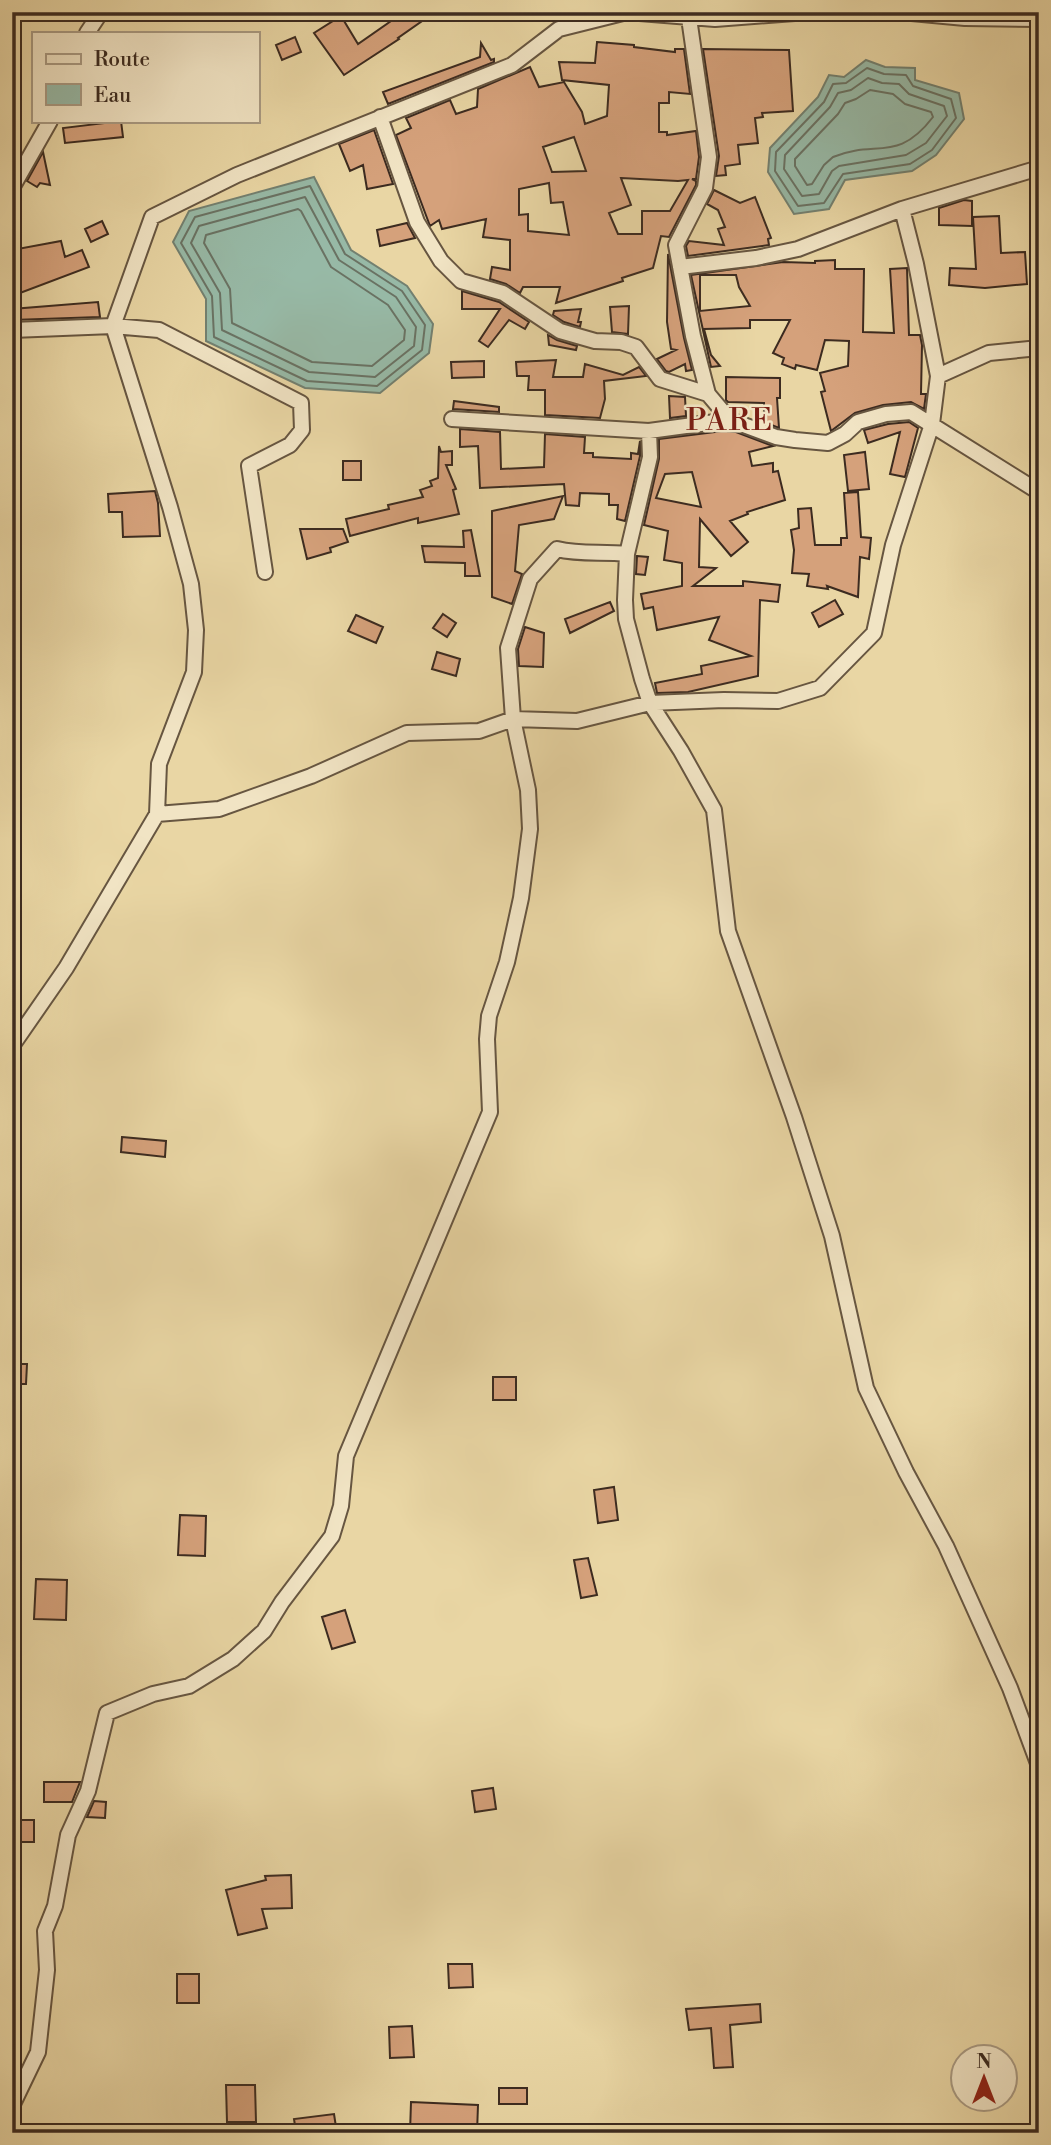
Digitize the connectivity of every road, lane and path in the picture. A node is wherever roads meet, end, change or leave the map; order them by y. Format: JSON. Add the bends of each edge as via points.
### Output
{"nodes":[{"id":1,"x":101,"y":12,"type":"edge"},
{"id":2,"x":627,"y":12,"type":"edge"},
{"id":3,"x":808,"y":12,"type":"edge"},
{"id":4,"x":901,"y":12,"type":"edge"},
{"id":5,"x":689,"y":18,"type":"junction"},
{"id":6,"x":1039,"y":19,"type":"edge"},
{"id":7,"x":88,"y":32,"type":"edge"},
{"id":8,"x":380,"y":117,"type":"junction"},
{"id":9,"x":49,"y":122,"type":"edge"},
{"id":10,"x":1039,"y":168,"type":"edge"},
{"id":11,"x":12,"y":188,"type":"edge"},
{"id":12,"x":902,"y":209,"type":"junction"},
{"id":13,"x":680,"y":267,"type":"junction"},
{"id":14,"x":113,"y":326,"type":"junction"},
{"id":15,"x":12,"y":330,"type":"edge"},
{"id":16,"x":1039,"y":348,"type":"edge"},
{"id":17,"x":938,"y":376,"type":"junction"},
{"id":18,"x":708,"y":394,"type":"junction"},
{"id":19,"x":452,"y":419,"type":"dead end"},
{"id":20,"x":730,"y":420,"type":"junction"},
{"id":21,"x":932,"y":424,"type":"junction"},
{"id":22,"x":649,"y":431,"type":"junction"},
{"id":23,"x":1039,"y":492,"type":"edge"},
{"id":24,"x":627,"y":554,"type":"junction"},
{"id":25,"x":265,"y":572,"type":"dead end"},
{"id":26,"x":650,"y":703,"type":"junction"},
{"id":27,"x":513,"y":719,"type":"junction"},
{"id":28,"x":158,"y":814,"type":"junction"},
{"id":29,"x":12,"y":1046,"type":"edge"},
{"id":30,"x":1039,"y":1766,"type":"edge"},
{"id":31,"x":12,"y":2106,"type":"edge"}],
"edges":[{"from":1,"to":7,"type":"street"},
{"from":2,"to":5,"type":"street"},
{"from":2,"to":8,"type":"street","via":[[559,29],[512,65]]},
{"from":3,"to":5,"type":"street"},
{"from":4,"to":6,"type":"street"},
{"from":5,"to":13,"type":"street","via":[[709,157],[705,188],[676,245]]},
{"from":8,"to":14,"type":"street","via":[[237,175],[152,217]]},
{"from":8,"to":18,"type":"street","via":[[417,222],[441,261],[461,281],[503,293],[560,331],[636,347],[660,379]]},
{"from":9,"to":11,"type":"street"},
{"from":10,"to":12,"type":"street"},
{"from":12,"to":13,"type":"street","via":[[798,249]]},
{"from":12,"to":17,"type":"street"},
{"from":13,"to":18,"type":"street"},
{"from":14,"to":15,"type":"street"},
{"from":14,"to":25,"type":"street","via":[[159,330],[301,403],[302,430],[290,445],[249,466]]},
{"from":14,"to":28,"type":"street","via":[[170,507],[191,584],[196,630],[194,672],[159,764]]},
{"from":16,"to":17,"type":"street","via":[[989,353]]},
{"from":17,"to":21,"type":"street"},
{"from":18,"to":20,"type":"street"},
{"from":19,"to":22,"type":"street"},
{"from":20,"to":21,"type":"street","via":[[776,437],[828,443],[858,422],[886,414],[911,412]]},
{"from":20,"to":22,"type":"street"},
{"from":21,"to":23,"type":"street"},
{"from":21,"to":26,"type":"street","via":[[893,545],[874,634],[820,688],[778,702]]},
{"from":22,"to":24,"type":"street","via":[[647,477]]},
{"from":24,"to":26,"type":"street","via":[[626,619]]},
{"from":24,"to":27,"type":"street","via":[[557,550],[530,579],[508,648]]},
{"from":26,"to":27,"type":"street","via":[[577,721]]},
{"from":26,"to":30,"type":"street","via":[[714,810],[728,931],[832,1236],[866,1388],[946,1546],[1010,1688]]},
{"from":27,"to":28,"type":"street","via":[[480,731],[407,733],[311,776],[219,809]]},
{"from":27,"to":31,"type":"street","via":[[528,790],[530,829],[507,962],[489,1016],[490,1112],[346,1456],[341,1506],[332,1536],[264,1631],[233,1659],[190,1686],[107,1713],[88,1791],[68,1835],[55,1906],[45,1931],[47,1970],[38,2052]]},
{"from":28,"to":29,"type":"street","via":[[66,968]]}]}
